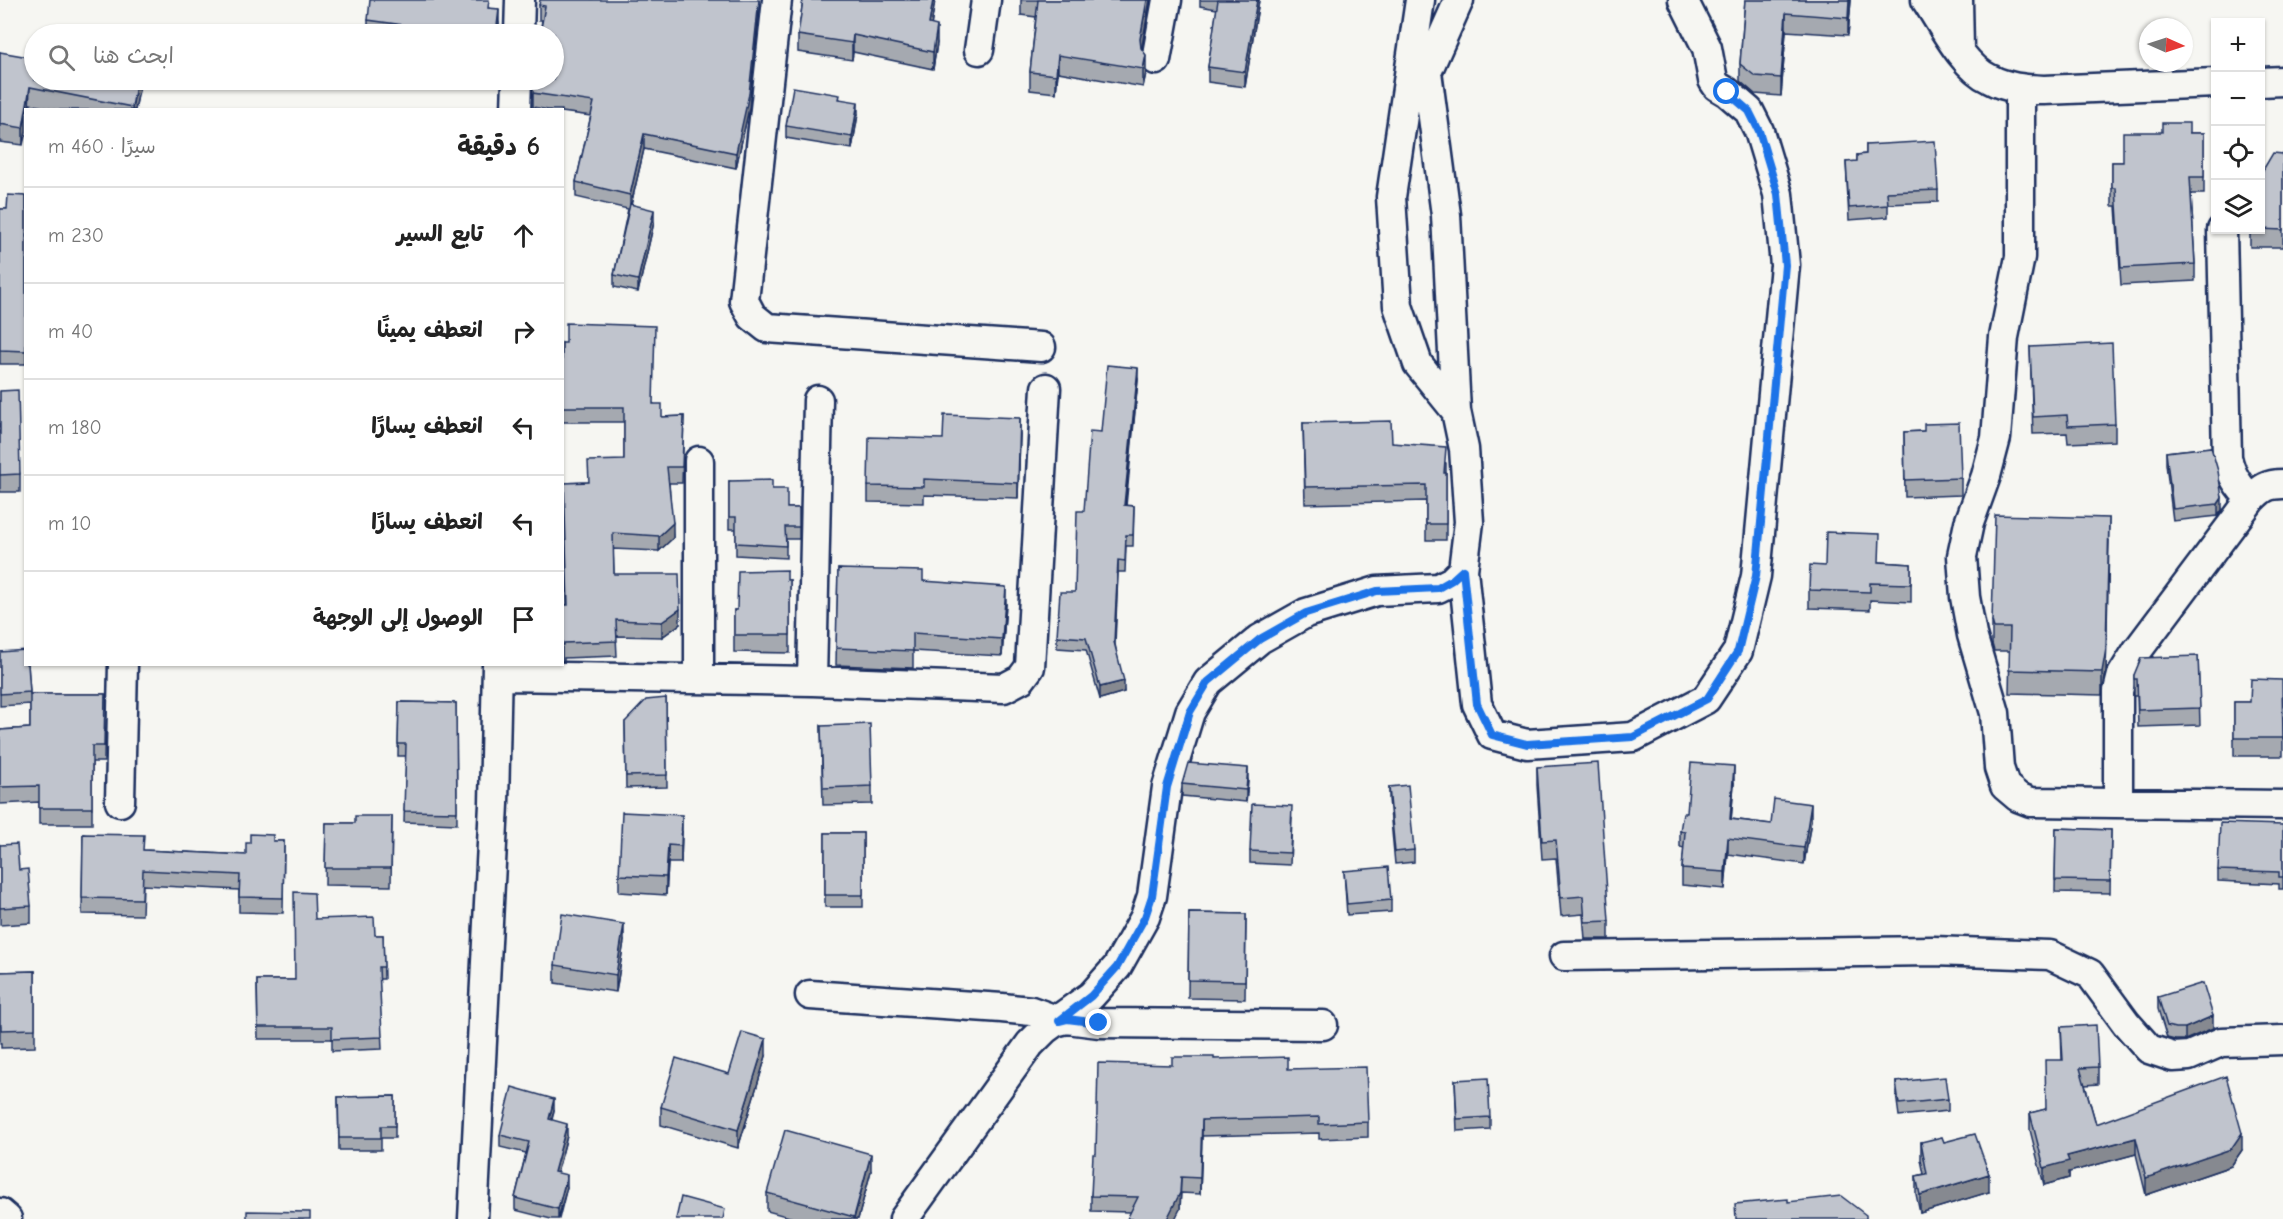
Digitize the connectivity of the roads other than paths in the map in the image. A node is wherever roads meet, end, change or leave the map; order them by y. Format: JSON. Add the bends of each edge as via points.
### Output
{"nodes":[{"id":1,"x":520,"y":0,"type":"edge"},
{"id":2,"x":777,"y":0,"type":"edge"},
{"id":3,"x":986,"y":0,"type":"edge"},
{"id":4,"x":1167,"y":0,"type":"edge"},
{"id":5,"x":1420,"y":0,"type":"edge"},
{"id":6,"x":1458,"y":0,"type":"edge"},
{"id":7,"x":1683,"y":0,"type":"edge"},
{"id":8,"x":1926,"y":0,"type":"edge"},
{"id":9,"x":1958,"y":0,"type":"edge"},
{"id":10,"x":519,"y":24,"type":"edge"},
{"id":11,"x":1959,"y":49,"type":"junction"},
{"id":12,"x":979,"y":50,"type":"dead end"},
{"id":13,"x":1156,"y":60,"type":"dead end"},
{"id":14,"x":1427,"y":72,"type":"junction"},
{"id":15,"x":2283,"y":81,"type":"edge"},
{"id":16,"x":2265,"y":82,"type":"edge"},
{"id":17,"x":2211,"y":84,"type":"edge"},
{"id":18,"x":2020,"y":88,"type":"junction"},
{"id":19,"x":517,"y":90,"type":"edge"},
{"id":20,"x":1405,"y":95,"type":"junction"},
{"id":21,"x":516,"y":108,"type":"edge"},
{"id":22,"x":2222,"y":234,"type":"edge"},
{"id":23,"x":1041,"y":347,"type":"dead end"},
{"id":24,"x":1046,"y":388,"type":"dead end"},
{"id":25,"x":818,"y":400,"type":"dead end"},
{"id":26,"x":1455,"y":411,"type":"junction"},
{"id":27,"x":699,"y":461,"type":"dead end"},
{"id":28,"x":2283,"y":484,"type":"edge"},
{"id":29,"x":2251,"y":499,"type":"junction"},
{"id":30,"x":1463,"y":570,"type":"junction"},
{"id":31,"x":123,"y":666,"type":"edge"},
{"id":32,"x":497,"y":670,"type":"edge"},
{"id":33,"x":699,"y":679,"type":"junction"},
{"id":34,"x":812,"y":681,"type":"junction"},
{"id":35,"x":120,"y":802,"type":"dead end"},
{"id":36,"x":2118,"y":802,"type":"junction"},
{"id":37,"x":2283,"y":805,"type":"edge"},
{"id":38,"x":1564,"y":956,"type":"dead end"},
{"id":39,"x":810,"y":995,"type":"dead end"},
{"id":40,"x":1059,"y":1021,"type":"junction"},
{"id":41,"x":1323,"y":1025,"type":"dead end"},
{"id":42,"x":2283,"y":1040,"type":"edge"},
{"id":43,"x":0,"y":1213,"type":"edge"},
{"id":44,"x":7,"y":1219,"type":"edge"},
{"id":45,"x":473,"y":1219,"type":"edge"},
{"id":46,"x":904,"y":1219,"type":"edge"}],
"edges":[{"from":1,"to":10,"type":"street"},
{"from":2,"to":23,"type":"street","via":[[744,301],[752,316],[767,328]]},
{"from":3,"to":12,"type":"street"},
{"from":4,"to":13,"type":"street"},
{"from":5,"to":20,"type":"street"},
{"from":6,"to":14,"type":"street"},
{"from":7,"to":30,"type":"street","via":[[1707,48],[1713,80],[1749,111],[1759,131],[1778,194],[1785,265],[1756,576],[1738,651],[1707,699],[1633,737],[1527,744],[1492,735],[1477,704]]},
{"from":8,"to":11,"type":"street"},
{"from":9,"to":11,"type":"street"},
{"from":11,"to":18,"type":"street","via":[[1976,71]]},
{"from":14,"to":20,"type":"street"},
{"from":14,"to":26,"type":"street","via":[[1446,216]]},
{"from":15,"to":16,"type":"street"},
{"from":17,"to":18,"type":"street"},
{"from":18,"to":36,"type":"street","via":[[2020,257],[2004,337],[1996,438],[1962,556],[1965,597],[1995,713],[1999,768],[2005,786],[2031,802]]},
{"from":19,"to":21,"type":"street"},
{"from":20,"to":26,"type":"street","via":[[1391,196],[1398,306],[1418,364]]},
{"from":22,"to":29,"type":"street","via":[[2227,457],[2230,471]]},
{"from":24,"to":34,"type":"street","via":[[1030,667],[1021,679],[1004,688]]},
{"from":25,"to":34,"type":"street"},
{"from":26,"to":30,"type":"street","via":[[1464,449],[1469,522]]},
{"from":27,"to":33,"type":"street"},
{"from":28,"to":29,"type":"street","via":[[2262,488]]},
{"from":29,"to":36,"type":"street","via":[[2122,675],[2118,691]]},
{"from":30,"to":40,"type":"street","via":[[1438,588],[1377,591],[1306,613],[1260,639],[1208,682],[1190,712],[1167,787],[1152,896],[1145,917],[1117,967],[1091,996]]},
{"from":31,"to":35,"type":"street"},
{"from":32,"to":33,"type":"street"},
{"from":32,"to":45,"type":"street"},
{"from":33,"to":34,"type":"street"},
{"from":36,"to":37,"type":"street"},
{"from":38,"to":42,"type":"street","via":[[1933,951],[2050,955],[2090,974],[2149,1049],[2173,1057],[2189,1056],[2222,1042]]},
{"from":39,"to":40,"type":"street","via":[[1031,1011]]},
{"from":40,"to":41,"type":"street"},
{"from":40,"to":46,"type":"street","via":[[1030,1044]]},
{"from":43,"to":44,"type":"street"}]}
